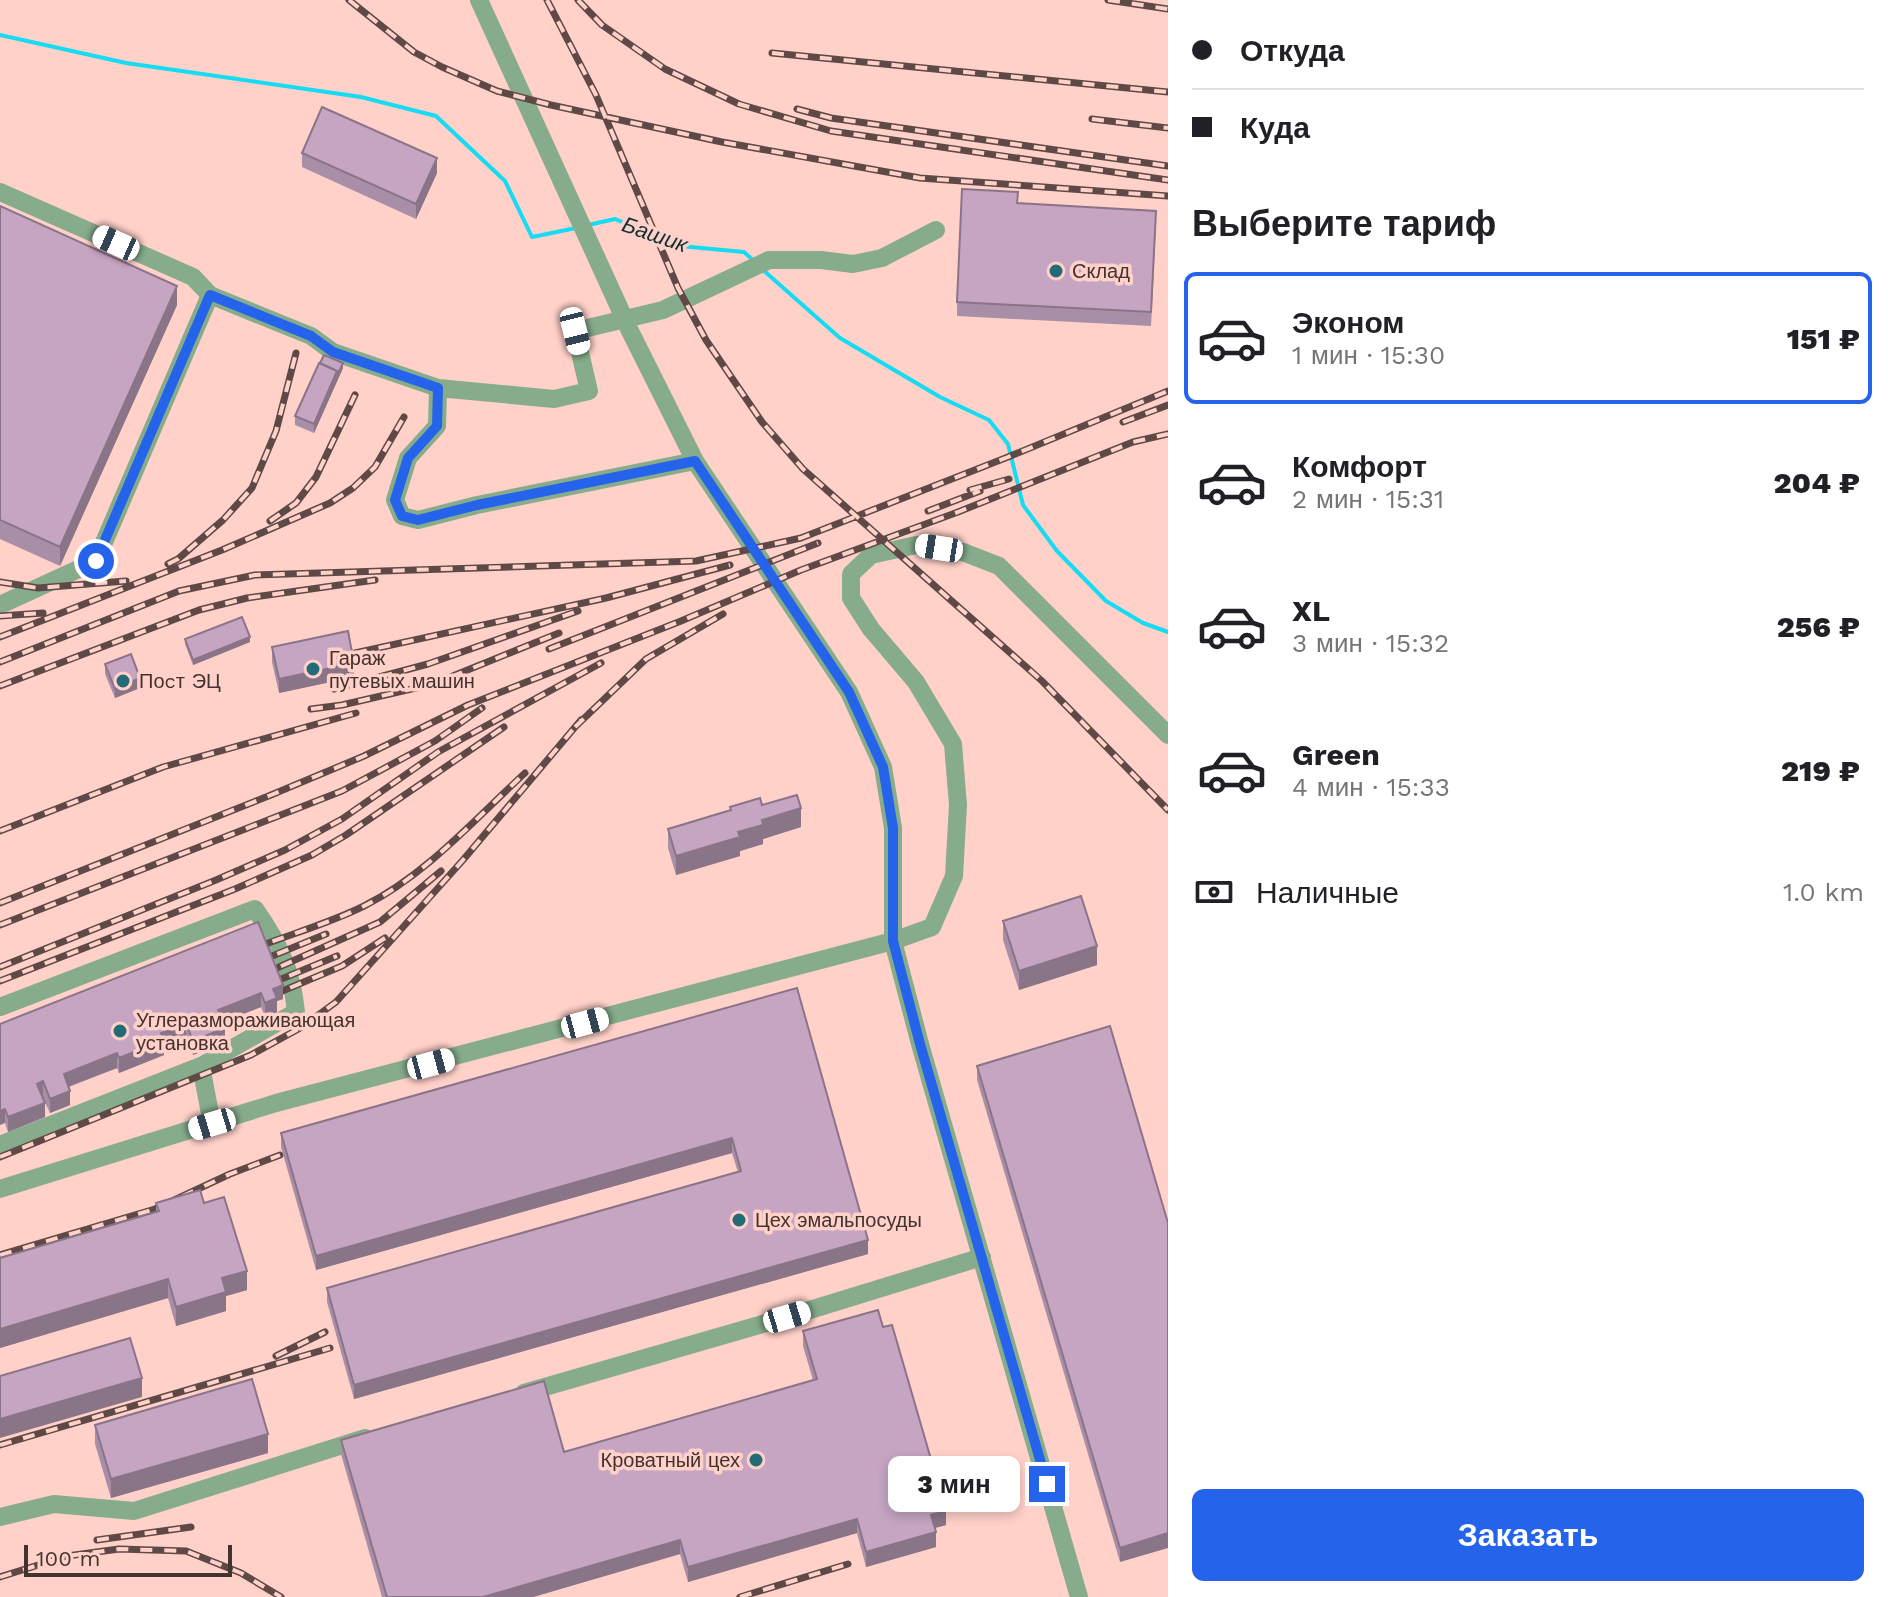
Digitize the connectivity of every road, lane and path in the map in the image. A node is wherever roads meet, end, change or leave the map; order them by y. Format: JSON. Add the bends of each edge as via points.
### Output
{"nodes":[{"id":1,"x":480,"y":4,"type":"edge"},
{"id":2,"x":0,"y":192,"type":"edge"},
{"id":3,"x":936,"y":230,"type":"dead end"},
{"id":4,"x":210,"y":295,"type":"junction"},
{"id":5,"x":438,"y":388,"type":"junction"},
{"id":6,"x":695,"y":461,"type":"junction"},
{"id":7,"x":0,"y":605,"type":"edge"},
{"id":8,"x":1168,"y":735,"type":"edge"},
{"id":9,"x":893,"y":941,"type":"junction"},
{"id":10,"x":0,"y":1007,"type":"edge"},
{"id":11,"x":201,"y":1066,"type":"junction"},
{"id":12,"x":212,"y":1124,"type":"junction"},
{"id":13,"x":0,"y":1145,"type":"edge"},
{"id":14,"x":0,"y":1189,"type":"edge"},
{"id":15,"x":982,"y":1257,"type":"junction"},
{"id":16,"x":513,"y":1396,"type":"edge"},
{"id":17,"x":376,"y":1435,"type":"edge"},
{"id":18,"x":0,"y":1517,"type":"edge"},
{"id":19,"x":1079,"y":1597,"type":"edge"}],
"edges":[{"from":1,"to":6,"type":"lane"},
{"from":2,"to":4,"type":"lane","via":[[193,277]]},
{"from":3,"to":5,"type":"lane","via":[[882,258],[853,264],[769,260],[663,310],[575,331],[589,391],[554,399]]},
{"from":4,"to":5,"type":"lane","via":[[311,336],[333,352]]},
{"from":4,"to":7,"type":"lane","via":[[96,561]]},
{"from":5,"to":6,"type":"lane","via":[[437,426],[408,458],[395,500],[402,516],[418,520]]},
{"from":6,"to":9,"type":"lane","via":[[849,692],[883,767],[893,828]]},
{"from":8,"to":9,"type":"lane","via":[[999,566],[963,552],[916,545],[871,555],[851,574],[851,598],[916,682],[953,744],[958,805],[954,876],[932,927]]},
{"from":9,"to":12,"type":"lane","via":[[358,1080]]},
{"from":9,"to":15,"type":"lane"},
{"from":10,"to":11,"type":"lane","via":[[255,909],[276,939],[296,1012]]},
{"from":11,"to":12,"type":"lane"},
{"from":11,"to":13,"type":"lane"},
{"from":12,"to":14,"type":"lane"},
{"from":15,"to":16,"type":"lane"},
{"from":15,"to":19,"type":"lane"},
{"from":17,"to":18,"type":"lane","via":[[134,1511],[54,1504]]}]}
